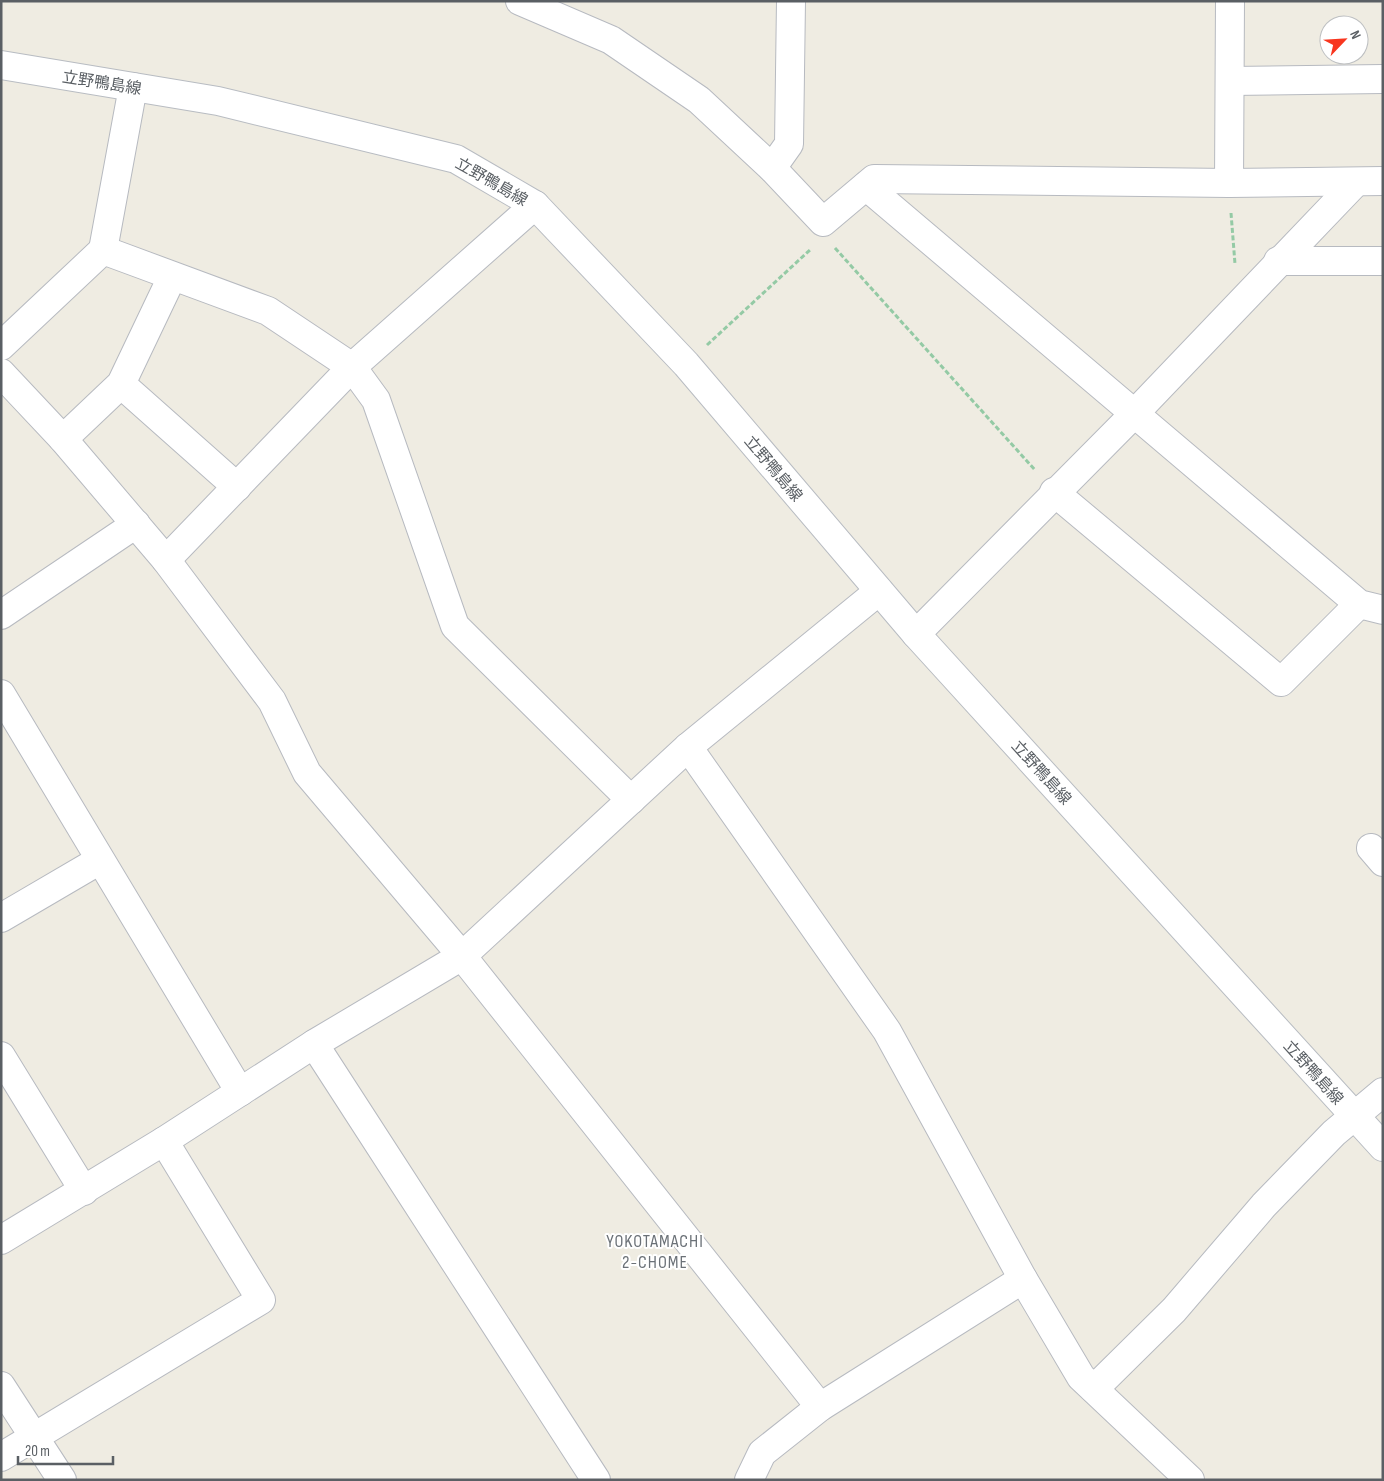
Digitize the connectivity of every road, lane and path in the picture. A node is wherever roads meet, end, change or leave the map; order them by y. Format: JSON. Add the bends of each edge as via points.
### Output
{"nodes":[{"id":1,"x":520,"y":1,"type":"edge"},
{"id":2,"x":791,"y":1,"type":"edge"},
{"id":3,"x":1230,"y":1,"type":"edge"},
{"id":4,"x":1,"y":65,"type":"edge"},
{"id":5,"x":1383,"y":79,"type":"edge"},
{"id":6,"x":1230,"y":81,"type":"junction"},
{"id":7,"x":133,"y":87,"type":"junction"},
{"id":8,"x":772,"y":168,"type":"junction"},
{"id":9,"x":1356,"y":182,"type":"junction"},
{"id":10,"x":1383,"y":182,"type":"edge"},
{"id":11,"x":1229,"y":183,"type":"junction"},
{"id":12,"x":866,"y":186,"type":"junction"},
{"id":13,"x":535,"y":206,"type":"junction"},
{"id":14,"x":823,"y":229,"type":"junction"},
{"id":15,"x":103,"y":250,"type":"junction"},
{"id":16,"x":1278,"y":261,"type":"junction"},
{"id":17,"x":1383,"y":261,"type":"edge"},
{"id":18,"x":172,"y":277,"type":"junction"},
{"id":19,"x":1239,"y":302,"type":"junction"},
{"id":20,"x":1,"y":346,"type":"edge"},
{"id":21,"x":686,"y":364,"type":"junction"},
{"id":22,"x":352,"y":367,"type":"junction"},
{"id":23,"x":1,"y":373,"type":"edge"},
{"id":24,"x":121,"y":384,"type":"junction"},
{"id":25,"x":1134,"y":414,"type":"junction"},
{"id":26,"x":63,"y":439,"type":"junction"},
{"id":27,"x":236,"y":486,"type":"junction"},
{"id":28,"x":1054,"y":492,"type":"junction"},
{"id":29,"x":136,"y":524,"type":"junction"},
{"id":30,"x":166,"y":560,"type":"junction"},
{"id":31,"x":879,"y":591,"type":"junction"},
{"id":32,"x":1371,"y":607,"type":"edge"},
{"id":33,"x":1,"y":614,"type":"edge"},
{"id":34,"x":916,"y":634,"type":"junction"},
{"id":35,"x":1,"y":694,"type":"edge"},
{"id":36,"x":688,"y":747,"type":"junction"},
{"id":37,"x":631,"y":800,"type":"junction"},
{"id":38,"x":100,"y":860,"type":"junction"},
{"id":39,"x":1,"y":918,"type":"edge"},
{"id":40,"x":462,"y":956,"type":"junction"},
{"id":41,"x":314,"y":1044,"type":"junction"},
{"id":42,"x":1,"y":1056,"type":"edge"},
{"id":43,"x":240,"y":1092,"type":"junction"},
{"id":44,"x":1383,"y":1092,"type":"edge"},
{"id":45,"x":1355,"y":1116,"type":"junction"},
{"id":46,"x":164,"y":1141,"type":"junction"},
{"id":47,"x":1383,"y":1147,"type":"edge"},
{"id":48,"x":84,"y":1190,"type":"junction"},
{"id":49,"x":1,"y":1240,"type":"edge"},
{"id":50,"x":1023,"y":1278,"type":"junction"},
{"id":51,"x":1,"y":1386,"type":"edge"},
{"id":52,"x":1094,"y":1389,"type":"junction"},
{"id":53,"x":820,"y":1407,"type":"junction"},
{"id":54,"x":35,"y":1437,"type":"junction"},
{"id":55,"x":1,"y":1457,"type":"edge"},
{"id":56,"x":62,"y":1480,"type":"edge"},
{"id":57,"x":596,"y":1480,"type":"edge"},
{"id":58,"x":750,"y":1480,"type":"edge"},
{"id":59,"x":1190,"y":1480,"type":"edge"}],
"edges":[{"from":1,"to":8,"type":"street","via":[[611,40],[699,100]]},
{"from":2,"to":8,"type":"street","via":[[789,144]]},
{"from":3,"to":6,"type":"street"},
{"from":4,"to":7,"type":"street","name":"立野鴨島線"},
{"from":5,"to":6,"type":"street"},
{"from":6,"to":11,"type":"street"},
{"from":7,"to":13,"type":"street","name":"立野鴨島線","via":[[218,101],[456,159]]},
{"from":7,"to":15,"type":"street"},
{"from":8,"to":14,"type":"street"},
{"from":9,"to":10,"type":"street"},
{"from":9,"to":11,"type":"street"},
{"from":9,"to":16,"type":"street"},
{"from":11,"to":12,"type":"street","via":[[874,179]]},
{"from":11,"to":19,"type":"path"},
{"from":12,"to":14,"type":"street"},
{"from":12,"to":25,"type":"street"},
{"from":13,"to":21,"type":"street","name":"立野鴨島線"},
{"from":13,"to":22,"type":"street"},
{"from":14,"to":21,"type":"path"},
{"from":14,"to":28,"type":"path"},
{"from":15,"to":18,"type":"street"},
{"from":15,"to":20,"type":"street"},
{"from":16,"to":17,"type":"street"},
{"from":16,"to":19,"type":"street"},
{"from":18,"to":22,"type":"street","via":[[268,311]]},
{"from":18,"to":24,"type":"street"},
{"from":19,"to":25,"type":"street"},
{"from":21,"to":31,"type":"street","name":"立野鴨島線"},
{"from":22,"to":27,"type":"street"},
{"from":22,"to":37,"type":"street","via":[[376,400],[454,626]]},
{"from":23,"to":26,"type":"street"},
{"from":24,"to":26,"type":"street"},
{"from":24,"to":27,"type":"street"},
{"from":25,"to":28,"type":"street"},
{"from":25,"to":32,"type":"street"},
{"from":26,"to":29,"type":"street"},
{"from":27,"to":30,"type":"street"},
{"from":28,"to":32,"type":"street","via":[[1281,682]]},
{"from":28,"to":34,"type":"street"},
{"from":29,"to":30,"type":"street"},
{"from":29,"to":33,"type":"street"},
{"from":30,"to":40,"type":"street","via":[[272,701],[307,773]]},
{"from":31,"to":34,"type":"street","name":"立野鴨島線"},
{"from":31,"to":36,"type":"street"},
{"from":34,"to":45,"type":"street","name":"立野鴨島線"},
{"from":35,"to":38,"type":"street"},
{"from":36,"to":37,"type":"street"},
{"from":36,"to":50,"type":"street","via":[[887,1031]]},
{"from":37,"to":40,"type":"street"},
{"from":38,"to":39,"type":"street"},
{"from":38,"to":43,"type":"street"},
{"from":40,"to":41,"type":"street"},
{"from":40,"to":53,"type":"street"},
{"from":41,"to":43,"type":"street"},
{"from":41,"to":57,"type":"street"},
{"from":42,"to":48,"type":"street"},
{"from":43,"to":46,"type":"street"},
{"from":44,"to":45,"type":"street"},
{"from":45,"to":47,"type":"street","name":"立野鴨島線"},
{"from":45,"to":52,"type":"street","via":[[1334,1133],[1264,1205],[1174,1310]]},
{"from":46,"to":48,"type":"street"},
{"from":46,"to":54,"type":"street","via":[[261,1300]]},
{"from":48,"to":49,"type":"street"},
{"from":50,"to":52,"type":"street","via":[[1081,1377]]},
{"from":50,"to":53,"type":"street"},
{"from":51,"to":54,"type":"street"},
{"from":52,"to":59,"type":"street"},
{"from":53,"to":58,"type":"street","via":[[762,1453]]},
{"from":54,"to":55,"type":"street"},
{"from":54,"to":56,"type":"street"}]}
